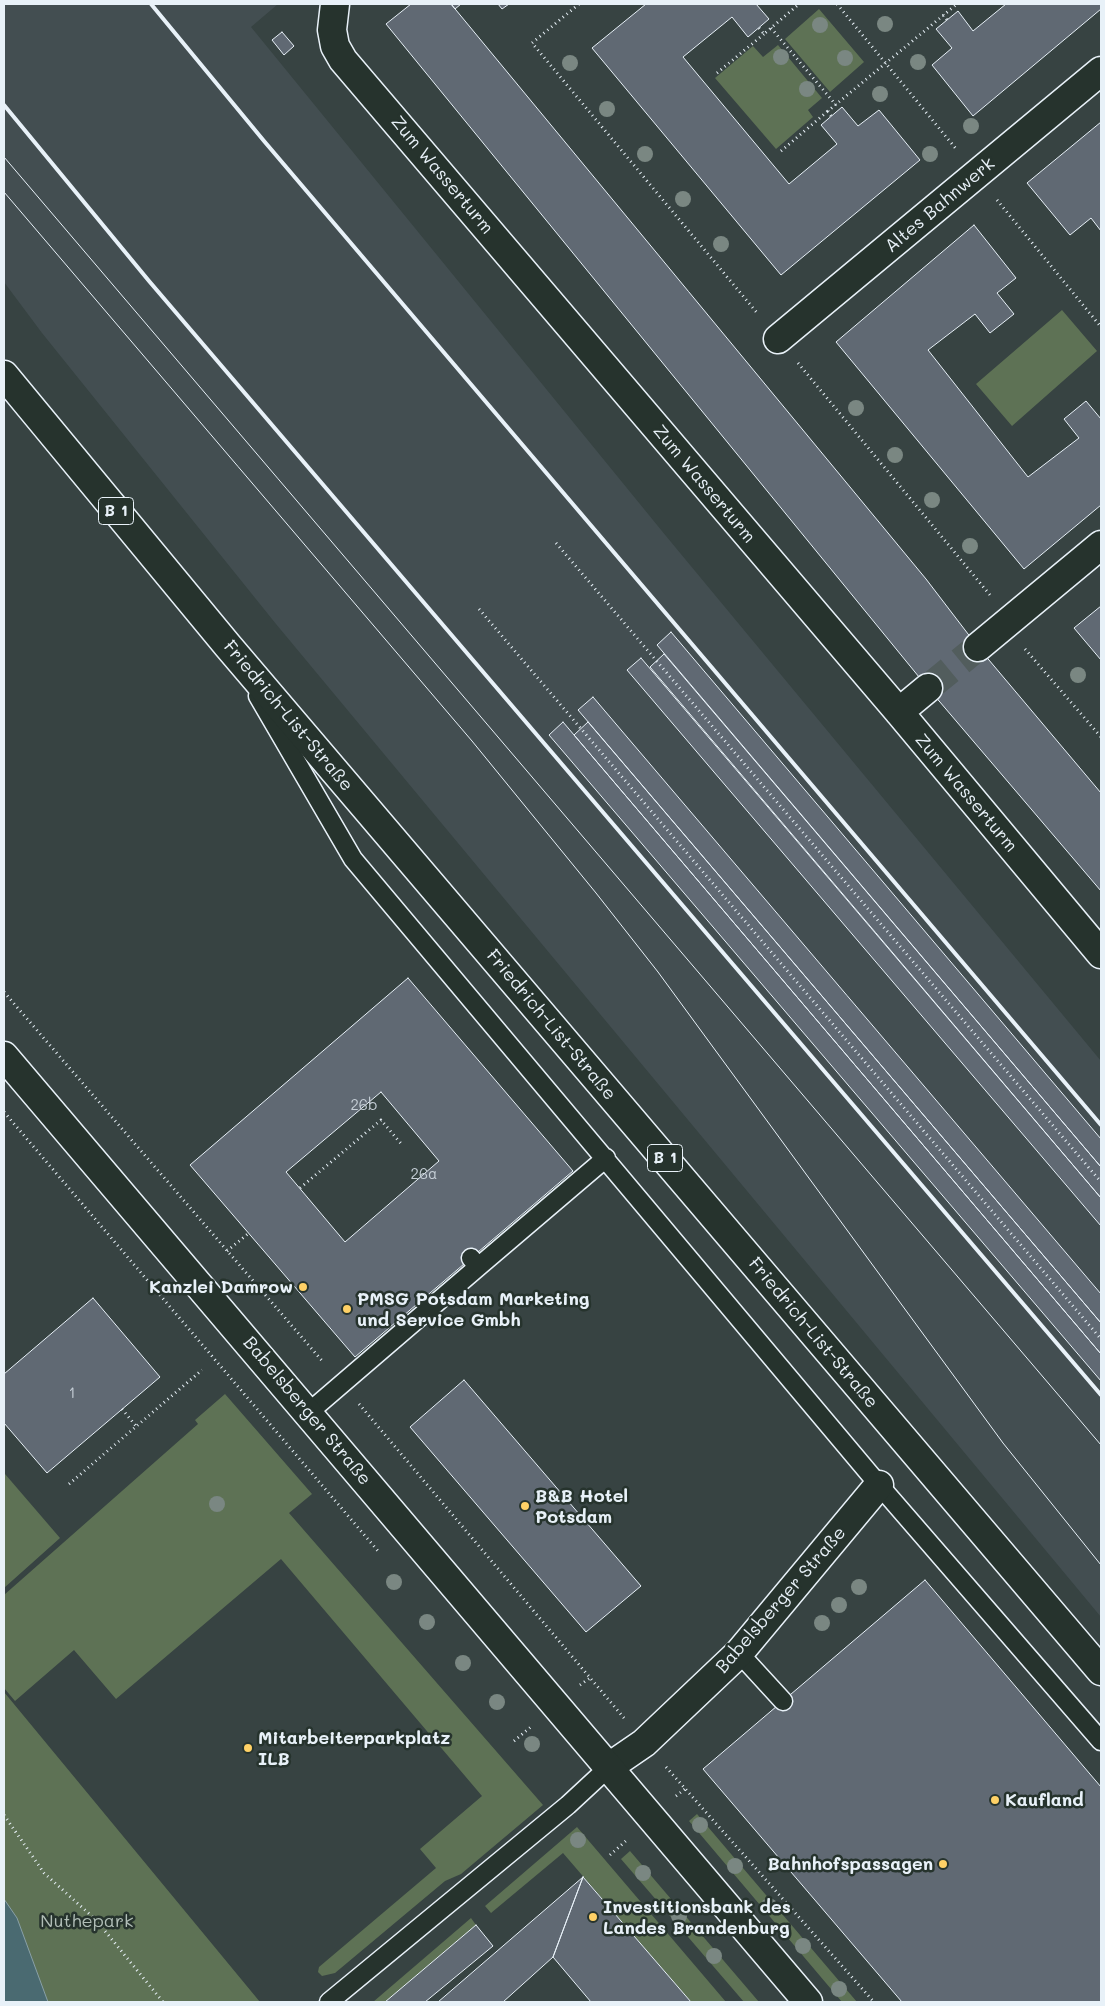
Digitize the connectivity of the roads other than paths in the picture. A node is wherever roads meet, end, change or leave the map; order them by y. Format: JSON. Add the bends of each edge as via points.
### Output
{"nodes":[{"id":1,"x":334,"y":4,"type":"edge"},
{"id":2,"x":1101,"y":71,"type":"edge"},
{"id":3,"x":778,"y":339,"type":"dead end"},
{"id":4,"x":4,"y":376,"type":"edge"},
{"id":5,"x":1101,"y":545,"type":"edge"},
{"id":6,"x":228,"y":646,"type":"junction"},
{"id":7,"x":978,"y":647,"type":"tunnel mouth"},
{"id":8,"x":928,"y":688,"type":"tunnel mouth"},
{"id":9,"x":899,"y":712,"type":"junction"},
{"id":10,"x":1101,"y":954,"type":"edge"},
{"id":11,"x":4,"y":1056,"type":"edge"},
{"id":12,"x":606,"y":1158,"type":"junction"},
{"id":13,"x":308,"y":1413,"type":"junction"},
{"id":14,"x":879,"y":1485,"type":"junction"},
{"id":15,"x":739,"y":1653,"type":"junction"},
{"id":16,"x":1101,"y":1671,"type":"edge"},
{"id":17,"x":783,"y":1701,"type":"dead end"},
{"id":18,"x":1101,"y":1741,"type":"edge"},
{"id":19,"x":609,"y":1767,"type":"junction"},
{"id":20,"x":329,"y":2002,"type":"edge"},
{"id":21,"x":808,"y":2002,"type":"edge"}],
"edges":[{"from":1,"to":9,"type":"street","name":"Zum Wasserturm","via":[[332,30],[335,46],[343,60]]},
{"from":2,"to":3,"type":"street","name":"Altes Bahnwerk"},
{"from":4,"to":6,"type":"street","name":"Friedrich-List-Straße","number":"B 1"},
{"from":5,"to":7,"type":"street"},
{"from":6,"to":12,"type":"lane","via":[[353,858]]},
{"from":6,"to":16,"type":"street","name":"Friedrich-List-Straße","number":"B 1"},
{"from":8,"to":9,"type":"street"},
{"from":9,"to":10,"type":"street","name":"Zum Wasserturm"},
{"from":11,"to":13,"type":"street","name":"Babelsberger Straße"},
{"from":12,"to":13,"type":"lane","via":[[475,1262]]},
{"from":12,"to":14,"type":"lane"},
{"from":13,"to":19,"type":"street","name":"Babelsberger Straße"},
{"from":14,"to":15,"type":"street","name":"Babelsberger Straße"},
{"from":14,"to":18,"type":"lane"},
{"from":15,"to":17,"type":"lane"},
{"from":15,"to":19,"type":"street","name":"Babelsberger Straße","via":[[644,1743]]},
{"from":19,"to":20,"type":"lane","via":[[568,1805]]},
{"from":19,"to":21,"type":"street","name":"Babelsberger Straße"}]}
